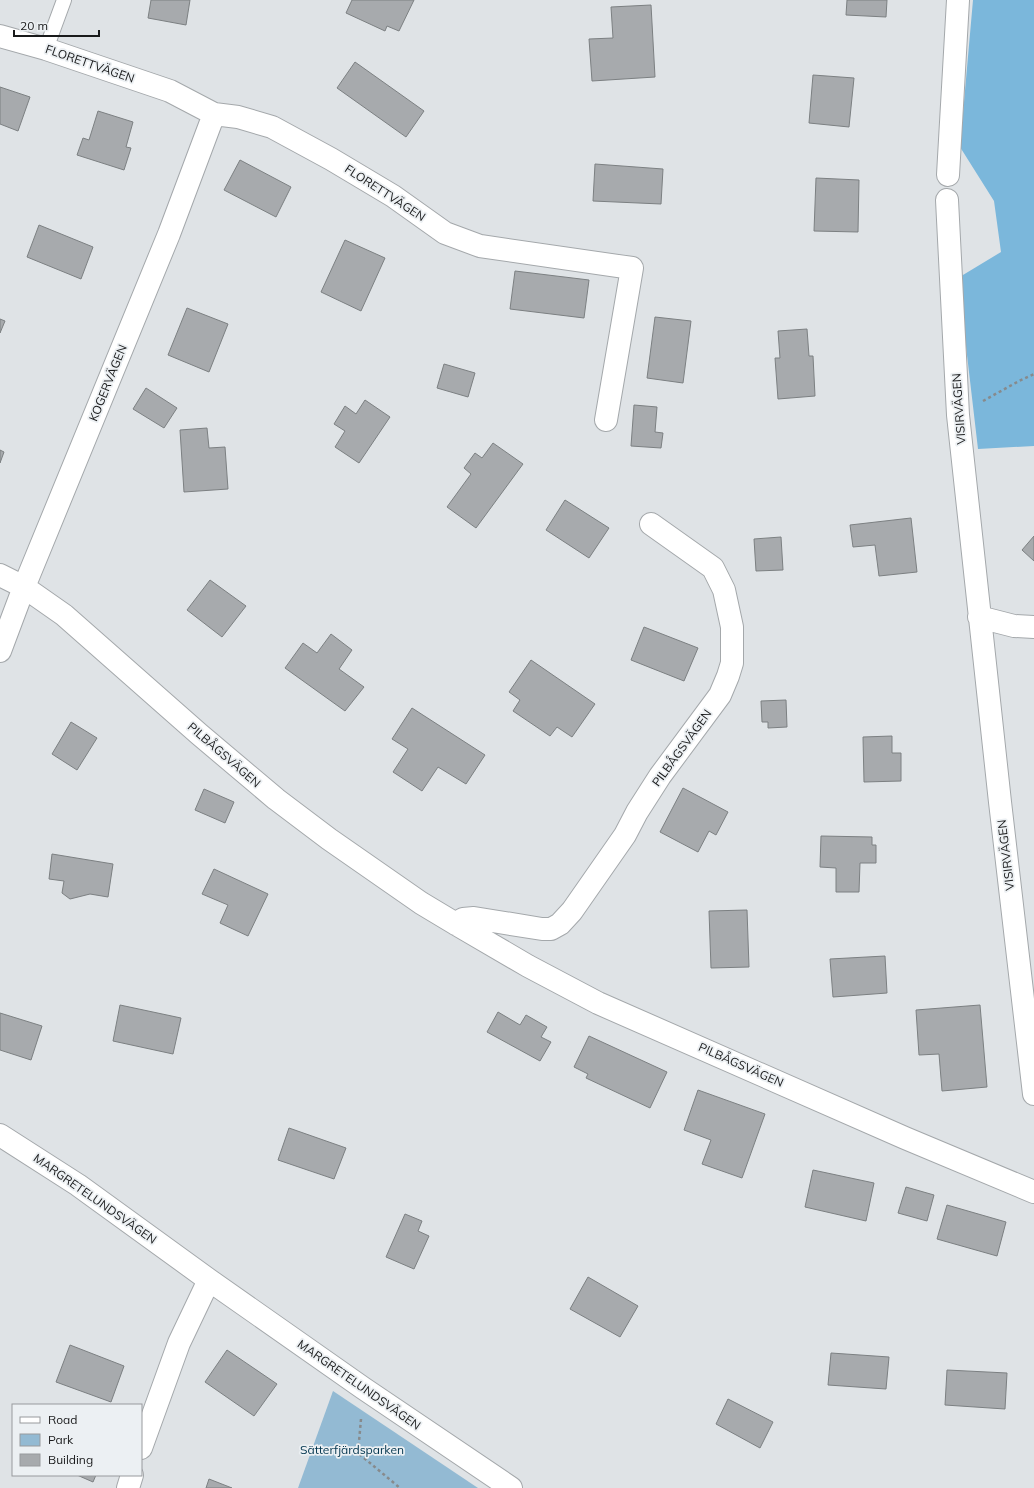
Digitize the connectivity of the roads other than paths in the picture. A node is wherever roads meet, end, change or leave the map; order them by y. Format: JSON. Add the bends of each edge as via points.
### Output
{"nodes":[{"id":1,"x":64,"y":0,"type":"edge"},
{"id":2,"x":958,"y":0,"type":"edge"},
{"id":3,"x":0,"y":36,"type":"edge"},
{"id":4,"x":46,"y":49,"type":"junction"},
{"id":5,"x":214,"y":114,"type":"junction"},
{"id":6,"x":948,"y":175,"type":"dead end"},
{"id":7,"x":947,"y":200,"type":"dead end"},
{"id":8,"x":606,"y":420,"type":"dead end"},
{"id":9,"x":651,"y":524,"type":"dead end"},
{"id":10,"x":0,"y":575,"type":"edge"},
{"id":11,"x":24,"y":587,"type":"junction"},
{"id":12,"x":979,"y":617,"type":"junction"},
{"id":13,"x":1034,"y":628,"type":"edge"},
{"id":14,"x":0,"y":651,"type":"edge"},
{"id":15,"x":456,"y":924,"type":"junction"},
{"id":16,"x":1034,"y":1094,"type":"edge"},
{"id":17,"x":0,"y":1135,"type":"edge"},
{"id":18,"x":1034,"y":1192,"type":"edge"},
{"id":19,"x":208,"y":1280,"type":"junction"},
{"id":20,"x":142,"y":1445,"type":"edge"},
{"id":21,"x":132,"y":1476,"type":"edge"},
{"id":22,"x":128,"y":1488,"type":"edge"},
{"id":23,"x":511,"y":1488,"type":"edge"}],
"edges":[{"from":1,"to":4,"type":"lane"},
{"from":2,"to":6,"type":"street"},
{"from":3,"to":4,"type":"street","name":"FLORETTVÄGEN"},
{"from":4,"to":5,"type":"street","name":"FLORETTVÄGEN","via":[[170,91]]},
{"from":5,"to":8,"type":"street","name":"FLORETTVÄGEN","via":[[238,117],[272,127],[393,196],[445,233],[473,244],[632,268]]},
{"from":5,"to":11,"type":"street","name":"KOGERVÄGEN","via":[[169,234]]},
{"from":7,"to":12,"type":"street","name":"VISIRVÄGEN","via":[[958,415]]},
{"from":9,"to":15,"type":"street","name":"PILBÅGSVÄGEN","via":[[713,568],[724,590],[732,627],[732,663],[720,695],[660,776],[597,876],[560,924],[542,930],[474,918],[462,919]]},
{"from":10,"to":11,"type":"street","name":"PILBÅGSVÄGEN"},
{"from":11,"to":14,"type":"street","name":"KOGERVÄGEN"},
{"from":11,"to":15,"type":"street","name":"PILBÅGSVÄGEN","via":[[64,615],[276,799],[421,903]]},
{"from":12,"to":13,"type":"street"},
{"from":12,"to":16,"type":"street","name":"VISIRVÄGEN"},
{"from":15,"to":18,"type":"street","name":"PILBÅGSVÄGEN","via":[[598,1003]]},
{"from":17,"to":19,"type":"street","name":"MARGRETELUNDSVÄGEN","via":[[78,1185]]},
{"from":19,"to":20,"type":"street","via":[[179,1343]]},
{"from":19,"to":23,"type":"street","name":"MARGRETELUNDSVÄGEN"},
{"from":21,"to":22,"type":"street"}]}
